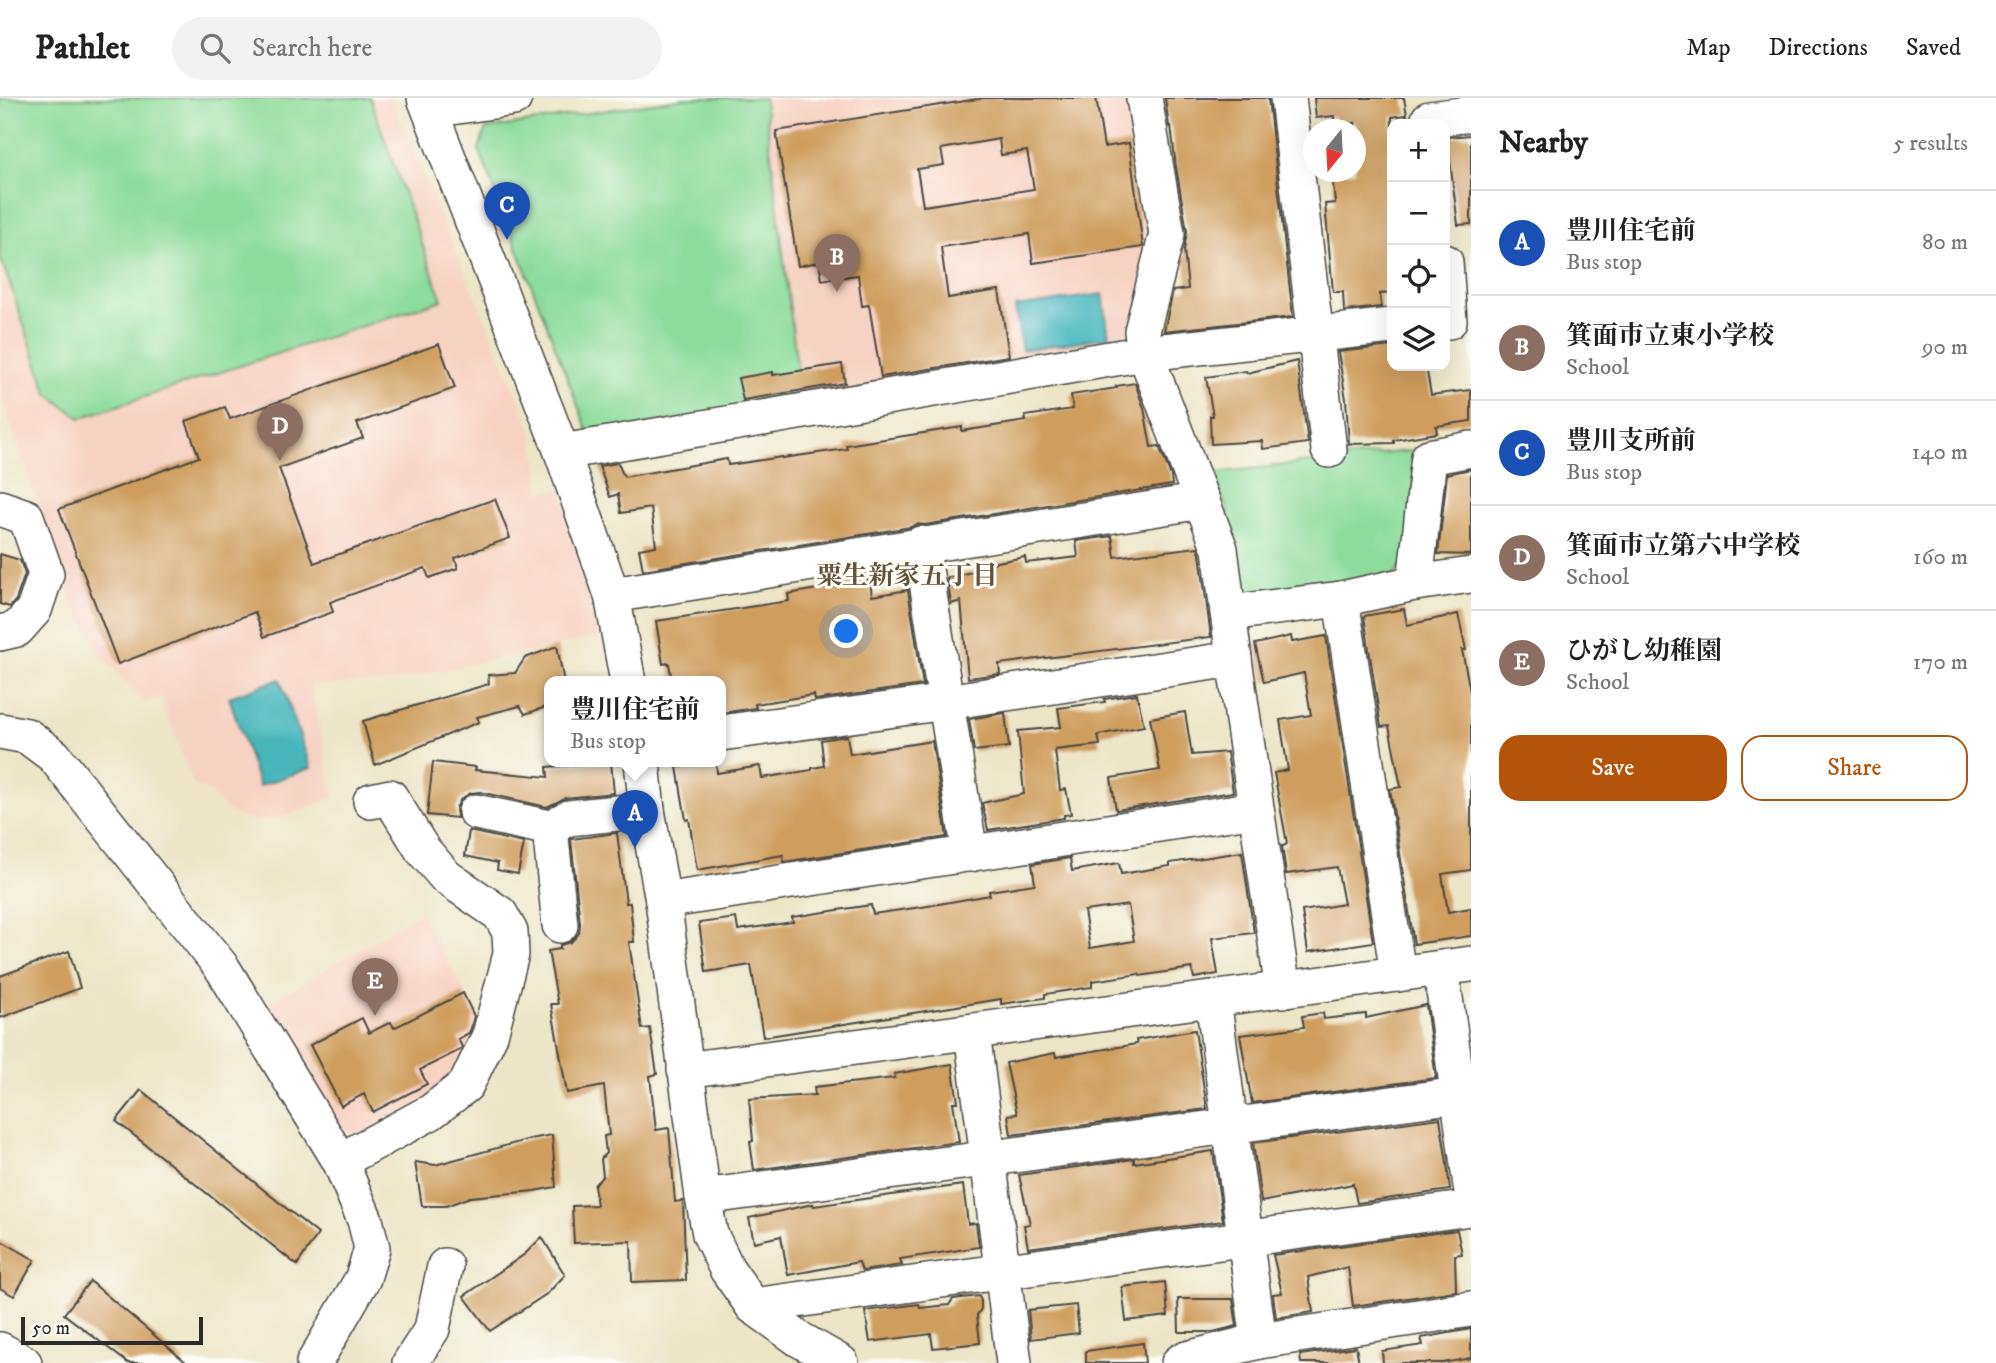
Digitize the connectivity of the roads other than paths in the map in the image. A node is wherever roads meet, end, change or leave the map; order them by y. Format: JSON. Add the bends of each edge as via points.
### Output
{"nodes":[{"id":1,"x":514,"y":98,"type":"edge"},
{"id":2,"x":1144,"y":98,"type":"edge"},
{"id":3,"x":1288,"y":98,"type":"edge"},
{"id":4,"x":428,"y":104,"type":"edge"},
{"id":5,"x":1429,"y":114,"type":"edge"},
{"id":6,"x":1471,"y":114,"type":"edge"},
{"id":7,"x":1471,"y":246,"type":"edge"},
{"id":8,"x":1450,"y":248,"type":"edge"},
{"id":9,"x":1387,"y":326,"type":"edge"},
{"id":10,"x":1315,"y":333,"type":"junction"},
{"id":11,"x":1145,"y":353,"type":"junction"},
{"id":12,"x":1471,"y":449,"type":"edge"},
{"id":13,"x":1329,"y":450,"type":"dead end"},
{"id":14,"x":562,"y":452,"type":"junction"},
{"id":15,"x":1202,"y":501,"type":"junction"},
{"id":16,"x":0,"y":508,"type":"edge"},
{"id":17,"x":922,"y":544,"type":"junction"},
{"id":18,"x":1471,"y":575,"type":"edge"},
{"id":19,"x":1415,"y":583,"type":"junction"},
{"id":20,"x":612,"y":595,"type":"junction"},
{"id":21,"x":1341,"y":599,"type":"junction"},
{"id":22,"x":1228,"y":613,"type":"junction"},
{"id":23,"x":0,"y":633,"type":"edge"},
{"id":24,"x":1234,"y":659,"type":"junction"},
{"id":25,"x":627,"y":676,"type":"edge"},
{"id":26,"x":946,"y":702,"type":"junction"},
{"id":27,"x":0,"y":731,"type":"edge"},
{"id":28,"x":726,"y":732,"type":"edge"},
{"id":29,"x":643,"y":767,"type":"edge"},
{"id":30,"x":371,"y":801,"type":"dead end"},
{"id":31,"x":647,"y":810,"type":"junction"},
{"id":32,"x":1256,"y":810,"type":"junction"},
{"id":33,"x":476,"y":811,"type":"dead end"},
{"id":34,"x":550,"y":828,"type":"junction"},
{"id":35,"x":970,"y":854,"type":"junction"},
{"id":36,"x":663,"y":901,"type":"junction"},
{"id":37,"x":560,"y":925,"type":"dead end"},
{"id":38,"x":1456,"y":966,"type":"edge"},
{"id":39,"x":1398,"y":974,"type":"junction"},
{"id":40,"x":1283,"y":990,"type":"junction"},
{"id":41,"x":1213,"y":999,"type":"junction"},
{"id":42,"x":972,"y":1032,"type":"junction"},
{"id":43,"x":685,"y":1070,"type":"junction"},
{"id":44,"x":1458,"y":1095,"type":"junction"},
{"id":45,"x":1229,"y":1127,"type":"junction"},
{"id":46,"x":987,"y":1159,"type":"junction"},
{"id":47,"x":340,"y":1161,"type":"junction"},
{"id":48,"x":1471,"y":1186,"type":"edge"},
{"id":49,"x":703,"y":1197,"type":"junction"},
{"id":50,"x":1471,"y":1208,"type":"edge"},
{"id":51,"x":1244,"y":1237,"type":"junction"},
{"id":52,"x":445,"y":1266,"type":"dead end"},
{"id":53,"x":1002,"y":1273,"type":"junction"},
{"id":54,"x":753,"y":1306,"type":"junction"},
{"id":55,"x":1471,"y":1309,"type":"edge"},
{"id":56,"x":1259,"y":1342,"type":"junction"},
{"id":57,"x":0,"y":1350,"type":"edge"},
{"id":58,"x":24,"y":1363,"type":"edge"},
{"id":59,"x":314,"y":1363,"type":"edge"},
{"id":60,"x":410,"y":1363,"type":"edge"},
{"id":61,"x":841,"y":1363,"type":"edge"},
{"id":62,"x":1014,"y":1363,"type":"edge"},
{"id":63,"x":1179,"y":1363,"type":"edge"}],
"edges":[{"from":1,"to":4,"type":"street"},
{"from":2,"to":11,"type":"street","via":[[1167,234],[1142,331]]},
{"from":3,"to":10,"type":"street"},
{"from":4,"to":14,"type":"street"},
{"from":5,"to":6,"type":"street"},
{"from":7,"to":8,"type":"street"},
{"from":9,"to":10,"type":"street"},
{"from":10,"to":11,"type":"street"},
{"from":10,"to":13,"type":"street"},
{"from":11,"to":14,"type":"street"},
{"from":11,"to":15,"type":"street"},
{"from":12,"to":19,"type":"street","via":[[1429,457]]},
{"from":14,"to":20,"type":"street"},
{"from":15,"to":17,"type":"street"},
{"from":15,"to":22,"type":"street","via":[[1220,549]]},
{"from":16,"to":23,"type":"street","via":[[26,517],[46,574],[34,610],[17,629]]},
{"from":17,"to":20,"type":"street"},
{"from":17,"to":26,"type":"street"},
{"from":18,"to":19,"type":"street"},
{"from":19,"to":21,"type":"street"},
{"from":20,"to":25,"type":"street"},
{"from":21,"to":22,"type":"street"},
{"from":21,"to":39,"type":"street"},
{"from":22,"to":24,"type":"street"},
{"from":24,"to":26,"type":"street"},
{"from":24,"to":32,"type":"street"},
{"from":26,"to":28,"type":"street"},
{"from":26,"to":35,"type":"street"},
{"from":27,"to":47,"type":"street","via":[[27,736],[54,756],[97,809],[223,969]]},
{"from":29,"to":31,"type":"street"},
{"from":30,"to":47,"type":"street","via":[[390,797],[422,849],[446,877],[500,914],[510,932],[511,954],[490,1035],[466,1085],[431,1112]]},
{"from":31,"to":34,"type":"street","via":[[568,818]]},
{"from":31,"to":36,"type":"street"},
{"from":32,"to":35,"type":"street"},
{"from":32,"to":40,"type":"street"},
{"from":33,"to":34,"type":"street"},
{"from":34,"to":37,"type":"street"},
{"from":35,"to":36,"type":"street"},
{"from":36,"to":43,"type":"street"},
{"from":38,"to":39,"type":"street"},
{"from":38,"to":44,"type":"street"},
{"from":39,"to":40,"type":"street"},
{"from":40,"to":41,"type":"street"},
{"from":41,"to":42,"type":"street"},
{"from":41,"to":45,"type":"street"},
{"from":42,"to":43,"type":"street"},
{"from":42,"to":46,"type":"street"},
{"from":43,"to":49,"type":"street"},
{"from":44,"to":45,"type":"street"},
{"from":44,"to":48,"type":"street"},
{"from":45,"to":46,"type":"street"},
{"from":45,"to":51,"type":"street"},
{"from":46,"to":49,"type":"street"},
{"from":46,"to":53,"type":"street"},
{"from":47,"to":59,"type":"street","via":[[372,1248],[363,1278]]},
{"from":49,"to":54,"type":"street","via":[[710,1234]]},
{"from":50,"to":51,"type":"street"},
{"from":51,"to":53,"type":"street"},
{"from":51,"to":56,"type":"street"},
{"from":52,"to":60,"type":"street","via":[[432,1329]]},
{"from":53,"to":54,"type":"street"},
{"from":53,"to":62,"type":"street"},
{"from":54,"to":61,"type":"street"},
{"from":55,"to":56,"type":"street"},
{"from":56,"to":63,"type":"street"},
{"from":57,"to":58,"type":"street"}]}
